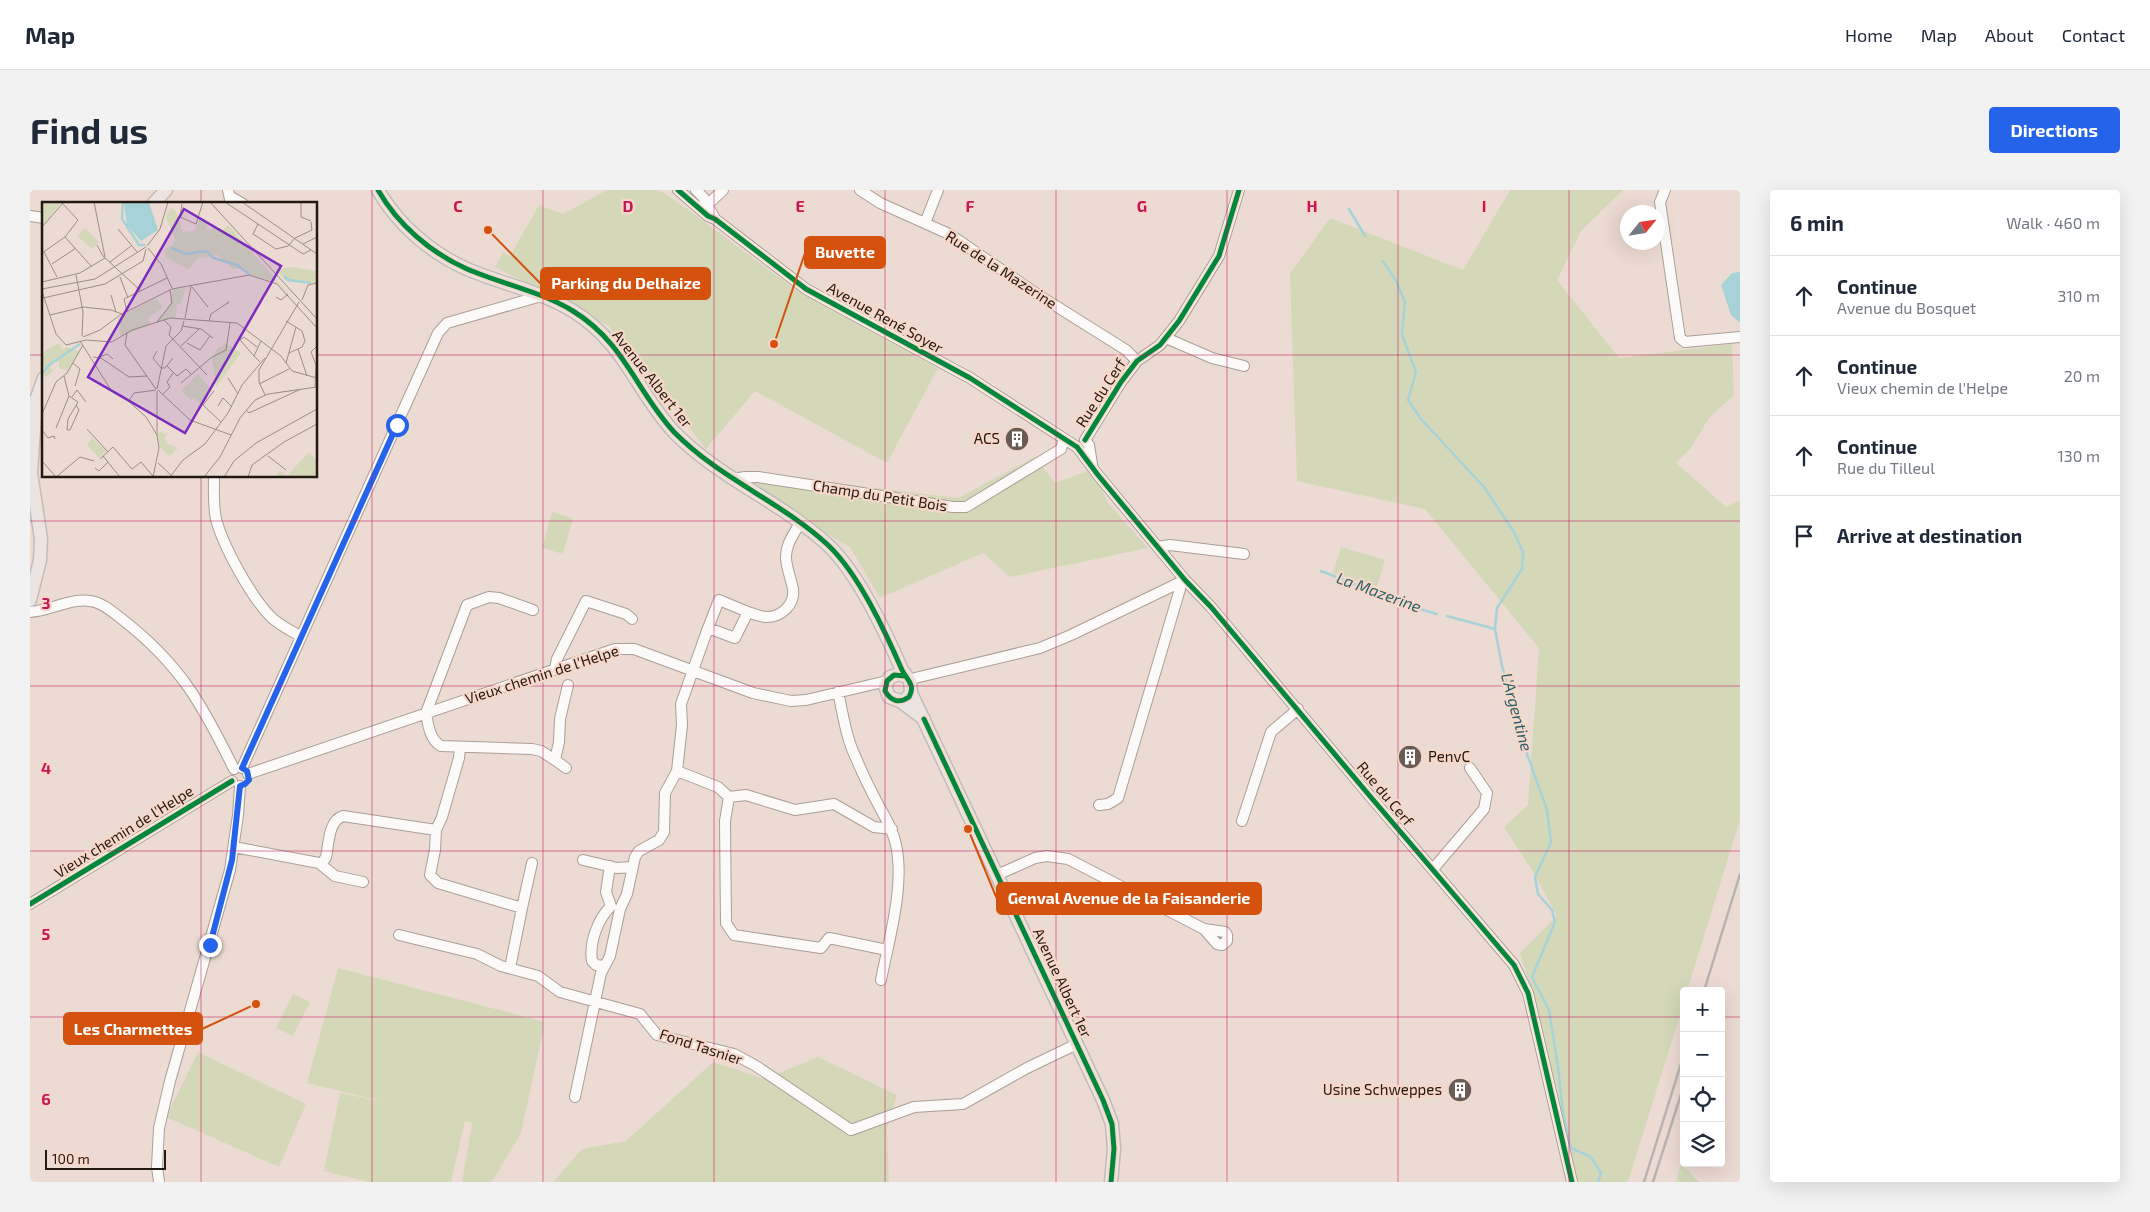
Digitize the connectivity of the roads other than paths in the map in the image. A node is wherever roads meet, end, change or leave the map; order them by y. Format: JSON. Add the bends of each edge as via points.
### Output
{"nodes":[{"id":1,"x":166,"y":190,"type":"edge"},
{"id":2,"x":378,"y":190,"type":"edge"},
{"id":3,"x":678,"y":190,"type":"edge"},
{"id":4,"x":696,"y":190,"type":"edge"},
{"id":5,"x":724,"y":190,"type":"edge"},
{"id":6,"x":860,"y":190,"type":"edge"},
{"id":7,"x":938,"y":190,"type":"edge"},
{"id":8,"x":1240,"y":190,"type":"edge"},
{"id":9,"x":1665,"y":190,"type":"edge"},
{"id":10,"x":155,"y":202,"type":"edge"},
{"id":11,"x":704,"y":207,"type":"junction"},
{"id":12,"x":925,"y":223,"type":"junction"},
{"id":13,"x":541,"y":296,"type":"junction"},
{"id":14,"x":1740,"y":337,"type":"edge"},
{"id":15,"x":1166,"y":338,"type":"junction"},
{"id":16,"x":1137,"y":361,"type":"junction"},
{"id":17,"x":1244,"y":366,"type":"dead end"},
{"id":18,"x":42,"y":382,"type":"edge"},
{"id":19,"x":33,"y":399,"type":"edge"},
{"id":20,"x":30,"y":430,"type":"edge"},
{"id":21,"x":1064,"y":438,"type":"junction"},
{"id":22,"x":1083,"y":446,"type":"junction"},
{"id":23,"x":214,"y":478,"type":"edge"},
{"id":24,"x":733,"y":479,"type":"junction"},
{"id":25,"x":30,"y":507,"type":"edge"},
{"id":26,"x":800,"y":523,"type":"junction"},
{"id":27,"x":1158,"y":547,"type":"junction"},
{"id":28,"x":1244,"y":554,"type":"dead end"},
{"id":29,"x":1182,"y":581,"type":"junction"},
{"id":30,"x":30,"y":584,"type":"edge"},
{"id":31,"x":30,"y":600,"type":"edge"},
{"id":32,"x":533,"y":610,"type":"dead end"},
{"id":33,"x":30,"y":612,"type":"edge"},
{"id":34,"x":748,"y":612,"type":"junction"},
{"id":35,"x":632,"y":619,"type":"dead end"},
{"id":36,"x":708,"y":628,"type":"junction"},
{"id":37,"x":300,"y":636,"type":"junction"},
{"id":38,"x":556,"y":668,"type":"junction"},
{"id":39,"x":692,"y":669,"type":"junction"},
{"id":40,"x":899,"y":683,"type":"junction"},
{"id":41,"x":568,"y":685,"type":"dead end"},
{"id":42,"x":838,"y":692,"type":"junction"},
{"id":43,"x":1298,"y":709,"type":"junction"},
{"id":44,"x":426,"y":713,"type":"junction"},
{"id":45,"x":924,"y":719,"type":"junction"},
{"id":46,"x":460,"y":748,"type":"junction"},
{"id":47,"x":555,"y":760,"type":"junction"},
{"id":48,"x":566,"y":768,"type":"dead end"},
{"id":49,"x":1470,"y":768,"type":"dead end"},
{"id":50,"x":242,"y":770,"type":"junction"},
{"id":51,"x":677,"y":771,"type":"junction"},
{"id":52,"x":236,"y":784,"type":"junction"},
{"id":53,"x":729,"y":797,"type":"junction"},
{"id":54,"x":1099,"y":805,"type":"dead end"},
{"id":55,"x":1242,"y":821,"type":"dead end"},
{"id":56,"x":892,"y":829,"type":"junction"},
{"id":57,"x":436,"y":830,"type":"junction"},
{"id":58,"x":234,"y":847,"type":"junction"},
{"id":59,"x":583,"y":860,"type":"dead end"},
{"id":60,"x":320,"y":863,"type":"junction"},
{"id":61,"x":532,"y":863,"type":"dead end"},
{"id":62,"x":610,"y":866,"type":"junction"},
{"id":63,"x":632,"y":867,"type":"junction"},
{"id":64,"x":1433,"y":869,"type":"junction"},
{"id":65,"x":997,"y":875,"type":"junction"},
{"id":66,"x":362,"y":882,"type":"dead end"},
{"id":67,"x":30,"y":904,"type":"edge"},
{"id":68,"x":616,"y":906,"type":"junction"},
{"id":69,"x":522,"y":908,"type":"junction"},
{"id":70,"x":1204,"y":929,"type":"dead end"},
{"id":71,"x":399,"y":935,"type":"dead end"},
{"id":72,"x":887,"y":950,"type":"junction"},
{"id":73,"x":604,"y":966,"type":"junction"},
{"id":74,"x":510,"y":968,"type":"junction"},
{"id":75,"x":881,"y":980,"type":"dead end"},
{"id":76,"x":595,"y":1002,"type":"junction"},
{"id":77,"x":1077,"y":1044,"type":"junction"},
{"id":78,"x":575,"y":1096,"type":"dead end"},
{"id":79,"x":159,"y":1182,"type":"edge"},
{"id":80,"x":1111,"y":1182,"type":"edge"},
{"id":81,"x":1572,"y":1182,"type":"edge"}],
"edges":[{"from":1,"to":10,"type":"main road"},
{"from":2,"to":13,"type":"main road","name":"Avenue Albert 1er","via":[[405,226],[432,249],[468,269]]},
{"from":3,"to":11,"type":"street","name":"Avenue René Soyer"},
{"from":4,"to":11,"type":"street","name":"Avenue René Soyer"},
{"from":5,"to":11,"type":"street"},
{"from":6,"to":12,"type":"street","name":"Rue de la Mazerine","via":[[880,203]]},
{"from":7,"to":12,"type":"street"},
{"from":8,"to":15,"type":"street","name":"Rue du Cerf","via":[[1219,256]]},
{"from":9,"to":14,"type":"street","via":[[1660,202],[1680,338],[1685,342]]},
{"from":11,"to":21,"type":"street","name":"Avenue René Soyer","via":[[806,289],[970,378]]},
{"from":12,"to":16,"type":"street","name":"Rue de la Mazerine","via":[[949,234],[1126,350]]},
{"from":13,"to":24,"type":"main road","name":"Avenue Albert 1er","via":[[573,311],[609,341],[673,430],[711,465]]},
{"from":13,"to":37,"type":"street","via":[[447,323],[438,333]]},
{"from":15,"to":16,"type":"street","name":"Rue du Cerf"},
{"from":15,"to":17,"type":"street","via":[[1212,358]]},
{"from":16,"to":22,"type":"street","name":"Rue du Cerf"},
{"from":18,"to":19,"type":"main road"},
{"from":19,"to":20,"type":"main road"},
{"from":19,"to":31,"type":"main road","via":[[31,473],[41,539],[40,560]]},
{"from":21,"to":22,"type":"street","name":"Avenue René Soyer"},
{"from":21,"to":24,"type":"street","name":"Champ du Petit Bois","via":[[1061,449],[966,507],[758,478]]},
{"from":22,"to":27,"type":"street","name":"Rue du Cerf","via":[[1092,466]]},
{"from":23,"to":37,"type":"street","via":[[217,522],[246,583],[270,616]]},
{"from":24,"to":26,"type":"main road","name":"Avenue Albert 1er"},
{"from":25,"to":30,"type":"main road","via":[[35,542]]},
{"from":26,"to":34,"type":"street","via":[[787,548],[792,603],[776,615],[767,617]]},
{"from":26,"to":40,"type":"main road","name":"Avenue Albert 1er","via":[[830,547],[858,582],[890,647]]},
{"from":27,"to":28,"type":"street","via":[[1170,545]]},
{"from":27,"to":29,"type":"street","name":"Rue du Cerf"},
{"from":29,"to":40,"type":"street","name":"Vieux chemin de l'Helpe","via":[[1040,648]]},
{"from":29,"to":43,"type":"street","name":"Rue du Cerf","via":[[1211,607]]},
{"from":29,"to":54,"type":"street","via":[[1120,794],[1114,801]]},
{"from":32,"to":44,"type":"street","via":[[489,597],[467,605]]},
{"from":33,"to":50,"type":"street","via":[[92,601],[132,627],[182,677]]},
{"from":34,"to":36,"type":"street","via":[[735,638]]},
{"from":34,"to":36,"type":"street","via":[[719,600]]},
{"from":35,"to":38,"type":"street","via":[[586,601],[557,659]]},
{"from":36,"to":39,"type":"street"},
{"from":37,"to":50,"type":"street"},
{"from":38,"to":39,"type":"street","name":"Vieux chemin de l'Helpe","via":[[604,651],[623,648]]},
{"from":38,"to":44,"type":"street","name":"Vieux chemin de l'Helpe"},
{"from":39,"to":42,"type":"street","name":"Vieux chemin de l'Helpe","via":[[778,700],[806,700]]},
{"from":39,"to":51,"type":"street","via":[[681,704]]},
{"from":40,"to":42,"type":"street","name":"Vieux chemin de l'Helpe"},
{"from":40,"to":45,"type":"main road","name":"Avenue Albert 1er"},
{"from":40,"to":45,"type":"main road","name":"Avenue Albert 1er","via":[[909,697],[900,701]]},
{"from":41,"to":47,"type":"street"},
{"from":42,"to":56,"type":"street","via":[[855,756]]},
{"from":43,"to":55,"type":"street","via":[[1271,732]]},
{"from":43,"to":64,"type":"street","name":"Rue du Cerf"},
{"from":44,"to":46,"type":"street","via":[[429,730],[438,745]]},
{"from":44,"to":50,"type":"street","name":"Vieux chemin de l'Helpe"},
{"from":45,"to":65,"type":"main road","name":"Avenue Albert 1er"},
{"from":46,"to":47,"type":"street","via":[[502,746],[532,749]]},
{"from":46,"to":57,"type":"street"},
{"from":47,"to":48,"type":"street"},
{"from":49,"to":64,"type":"street","via":[[1487,793],[1484,809]]},
{"from":50,"to":52,"type":"street","via":[[231,776]]},
{"from":50,"to":52,"type":"street","name":"Vieux chemin de l'Helpe","via":[[247,782]]},
{"from":51,"to":53,"type":"street","via":[[718,787]]},
{"from":51,"to":63,"type":"street","via":[[665,793],[664,832],[659,840],[639,851]]},
{"from":52,"to":58,"type":"street"},
{"from":52,"to":67,"type":"street","name":"Vieux chemin de l'Helpe"},
{"from":53,"to":56,"type":"street","via":[[746,795],[795,810],[834,804],[874,828]]},
{"from":53,"to":72,"type":"street","via":[[724,821],[726,924],[734,935],[822,948],[829,938]]},
{"from":56,"to":72,"type":"street","via":[[899,864]]},
{"from":57,"to":60,"type":"street","via":[[343,816],[332,824],[326,857]]},
{"from":57,"to":69,"type":"street","via":[[430,875],[434,881]]},
{"from":58,"to":60,"type":"street"},
{"from":58,"to":79,"type":"street","via":[[159,1128]]},
{"from":59,"to":62,"type":"street"},
{"from":60,"to":66,"type":"street","via":[[335,876]]},
{"from":61,"to":69,"type":"street"},
{"from":62,"to":63,"type":"street"},
{"from":62,"to":68,"type":"street","via":[[606,892]]},
{"from":63,"to":68,"type":"street","via":[[627,894]]},
{"from":64,"to":81,"type":"street","name":"Rue du Cerf","via":[[1506,953],[1523,980]]},
{"from":65,"to":70,"type":"street","via":[[1035,858],[1058,856],[1076,862]]},
{"from":65,"to":77,"type":"main road","name":"Avenue Albert 1er"},
{"from":68,"to":73,"type":"street","via":[[610,956]]},
{"from":68,"to":73,"type":"street","via":[[599,921],[592,950],[592,961]]},
{"from":69,"to":74,"type":"street"},
{"from":71,"to":74,"type":"street","name":"Fond Tasnier","via":[[476,954]]},
{"from":72,"to":75,"type":"street"},
{"from":73,"to":76,"type":"street"},
{"from":74,"to":76,"type":"street","name":"Fond Tasnier","via":[[538,976],[560,992]]},
{"from":76,"to":77,"type":"street","name":"Fond Tasnier","via":[[640,1014],[657,1035],[744,1059],[850,1130],[914,1107],[964,1104]]},
{"from":76,"to":78,"type":"street"},
{"from":77,"to":80,"type":"main road","name":"Avenue Albert 1er","via":[[1112,1124]]}]}
